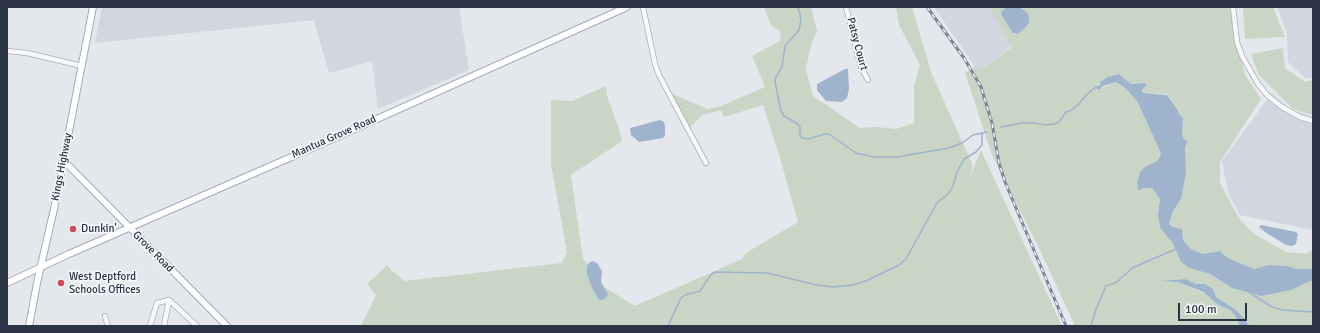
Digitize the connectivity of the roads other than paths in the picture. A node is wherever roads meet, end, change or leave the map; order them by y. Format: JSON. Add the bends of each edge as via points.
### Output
{"nodes":[{"id":1,"x":93,"y":7,"type":"edge"},
{"id":2,"x":627,"y":7,"type":"edge"},
{"id":3,"x":643,"y":7,"type":"edge"},
{"id":4,"x":846,"y":7,"type":"edge"},
{"id":5,"x":1232,"y":7,"type":"edge"},
{"id":6,"x":7,"y":51,"type":"edge"},
{"id":7,"x":82,"y":66,"type":"junction"},
{"id":8,"x":868,"y":80,"type":"dead end"},
{"id":9,"x":1313,"y":121,"type":"edge"},
{"id":10,"x":63,"y":160,"type":"junction"},
{"id":11,"x":706,"y":164,"type":"dead end"},
{"id":12,"x":129,"y":228,"type":"junction"},
{"id":13,"x":41,"y":268,"type":"junction"},
{"id":14,"x":7,"y":283,"type":"edge"},
{"id":15,"x":169,"y":300,"type":"junction"},
{"id":16,"x":106,"y":316,"type":"dead end"},
{"id":17,"x":29,"y":326,"type":"edge"},
{"id":18,"x":108,"y":326,"type":"edge"},
{"id":19,"x":150,"y":326,"type":"edge"},
{"id":20,"x":164,"y":326,"type":"edge"},
{"id":21,"x":197,"y":326,"type":"edge"},
{"id":22,"x":227,"y":326,"type":"edge"}],
"edges":[{"from":1,"to":7,"type":"main road","name":"Kings Highway"},
{"from":2,"to":12,"type":"main road","name":"Mantua Grove Road"},
{"from":3,"to":11,"type":"street","via":[[659,75]]},
{"from":4,"to":8,"type":"street","name":"Patsy Court","via":[[861,67]]},
{"from":5,"to":9,"type":"street","via":[[1237,42],[1258,84],[1282,107]]},
{"from":6,"to":7,"type":"street"},
{"from":7,"to":10,"type":"main road","name":"Kings Highway"},
{"from":10,"to":12,"type":"main road","name":"Grove Road"},
{"from":10,"to":13,"type":"main road","name":"Kings Highway"},
{"from":12,"to":13,"type":"main road","name":"Mantua Grove Road"},
{"from":12,"to":22,"type":"main road","name":"Grove Road"},
{"from":13,"to":14,"type":"main road","name":"Mantua Grove Road"},
{"from":13,"to":17,"type":"main road","name":"Kings Highway"},
{"from":15,"to":19,"type":"street","via":[[157,303]]},
{"from":15,"to":20,"type":"street"},
{"from":15,"to":21,"type":"street"},
{"from":16,"to":18,"type":"street"}]}
